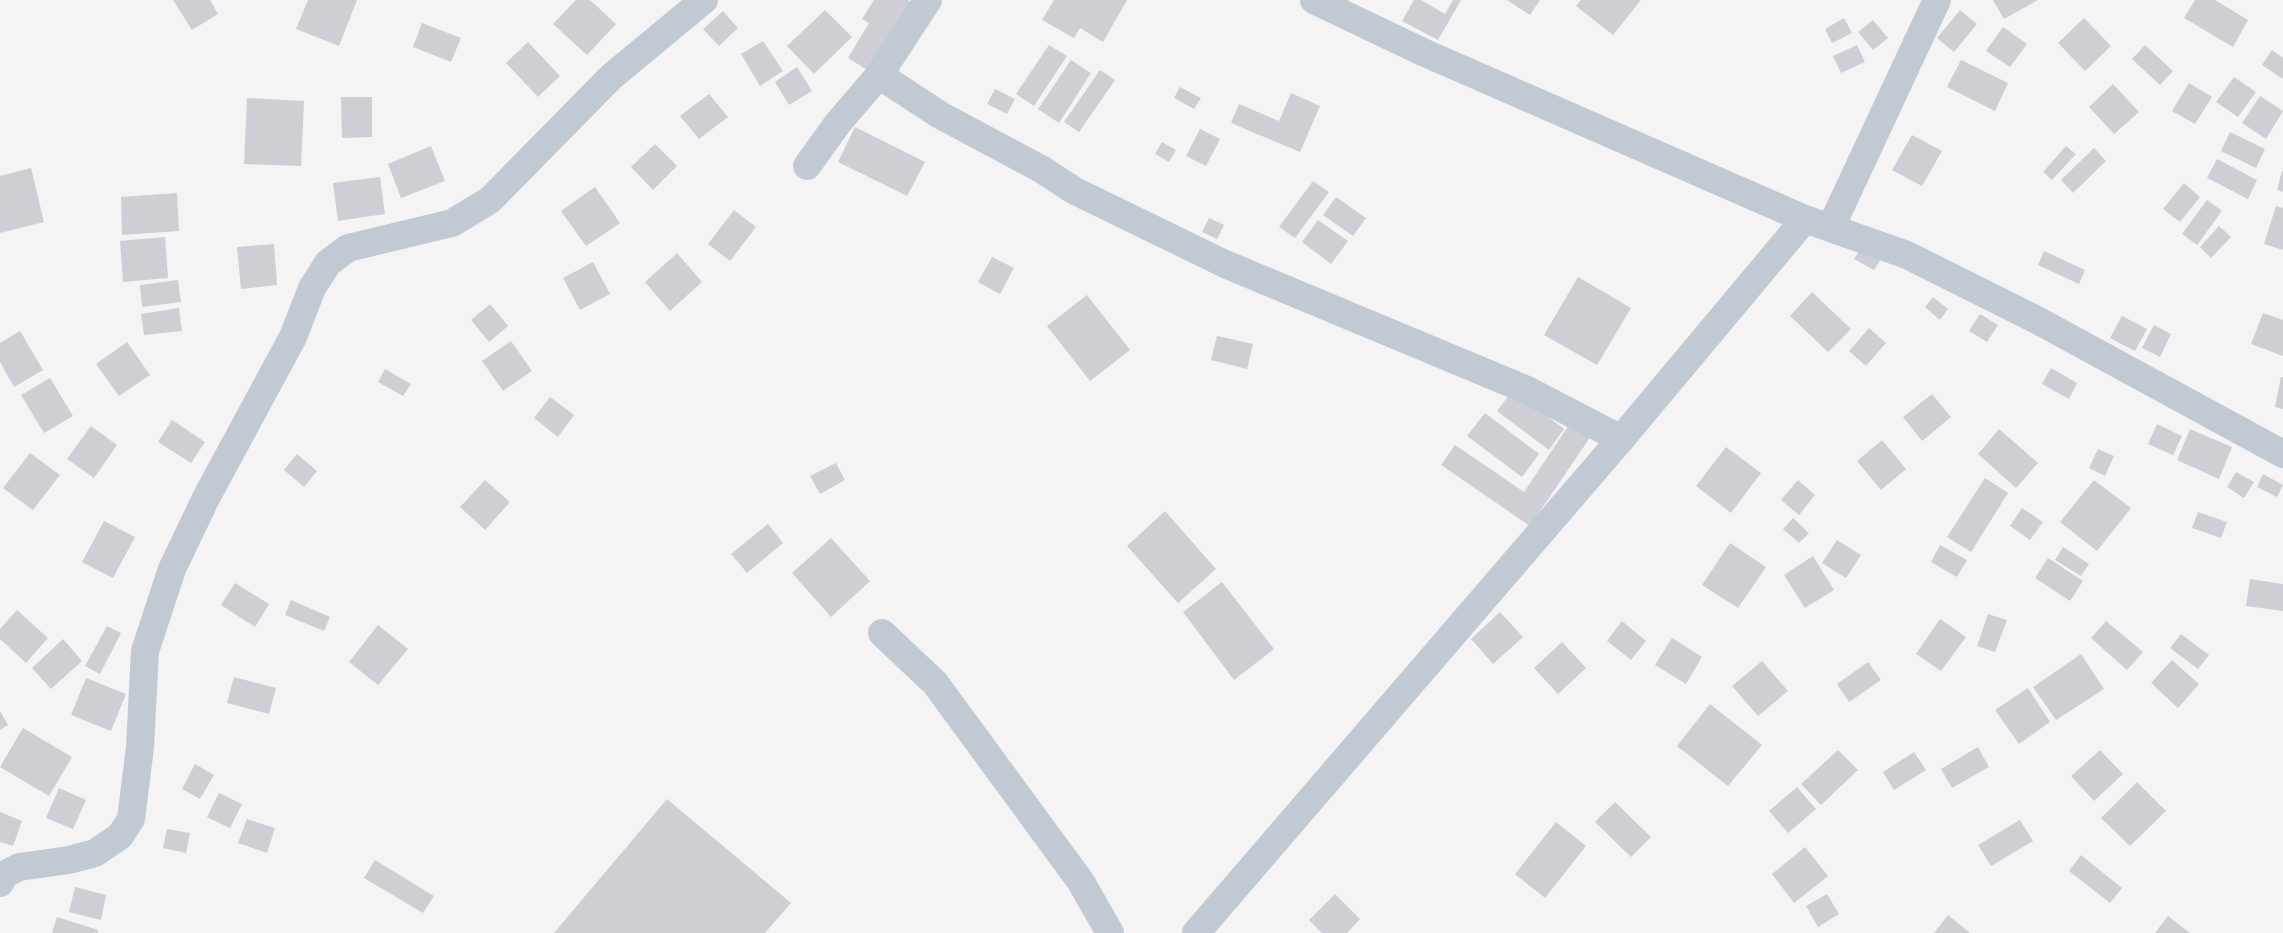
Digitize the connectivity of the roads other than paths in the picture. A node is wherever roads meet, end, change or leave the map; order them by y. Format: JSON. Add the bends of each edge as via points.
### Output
{"nodes":[{"id":1,"x":704,"y":0,"type":"edge"},
{"id":2,"x":928,"y":0,"type":"edge"},
{"id":3,"x":1314,"y":0,"type":"edge"},
{"id":4,"x":1937,"y":0,"type":"edge"},
{"id":5,"x":879,"y":75,"type":"junction"},
{"id":6,"x":807,"y":166,"type":"dead end"},
{"id":7,"x":1805,"y":219,"type":"junction"},
{"id":8,"x":1831,"y":227,"type":"junction"},
{"id":9,"x":1621,"y":439,"type":"junction"},
{"id":10,"x":2283,"y":454,"type":"edge"},
{"id":11,"x":882,"y":632,"type":"dead end"},
{"id":12,"x":0,"y":883,"type":"edge"},
{"id":13,"x":1110,"y":933,"type":"edge"},
{"id":14,"x":1196,"y":933,"type":"edge"}],
"edges":[{"from":1,"to":12,"type":"street","via":[[611,77],[490,200],[452,223],[348,248],[328,262],[312,288],[293,337],[207,496],[172,570],[145,651],[140,747],[130,820],[120,836],[95,853],[19,867],[4,875]]},
{"from":2,"to":5,"type":"street"},
{"from":3,"to":7,"type":"street","via":[[1425,53]]},
{"from":4,"to":8,"type":"street"},
{"from":5,"to":6,"type":"street"},
{"from":5,"to":9,"type":"street","via":[[940,115],[1084,195],[1225,264],[1527,390]]},
{"from":7,"to":8,"type":"street"},
{"from":7,"to":9,"type":"street"},
{"from":8,"to":10,"type":"street","via":[[1916,260],[2036,320]]},
{"from":9,"to":14,"type":"street"},
{"from":11,"to":13,"type":"street","via":[[935,683],[1081,882]]}]}
